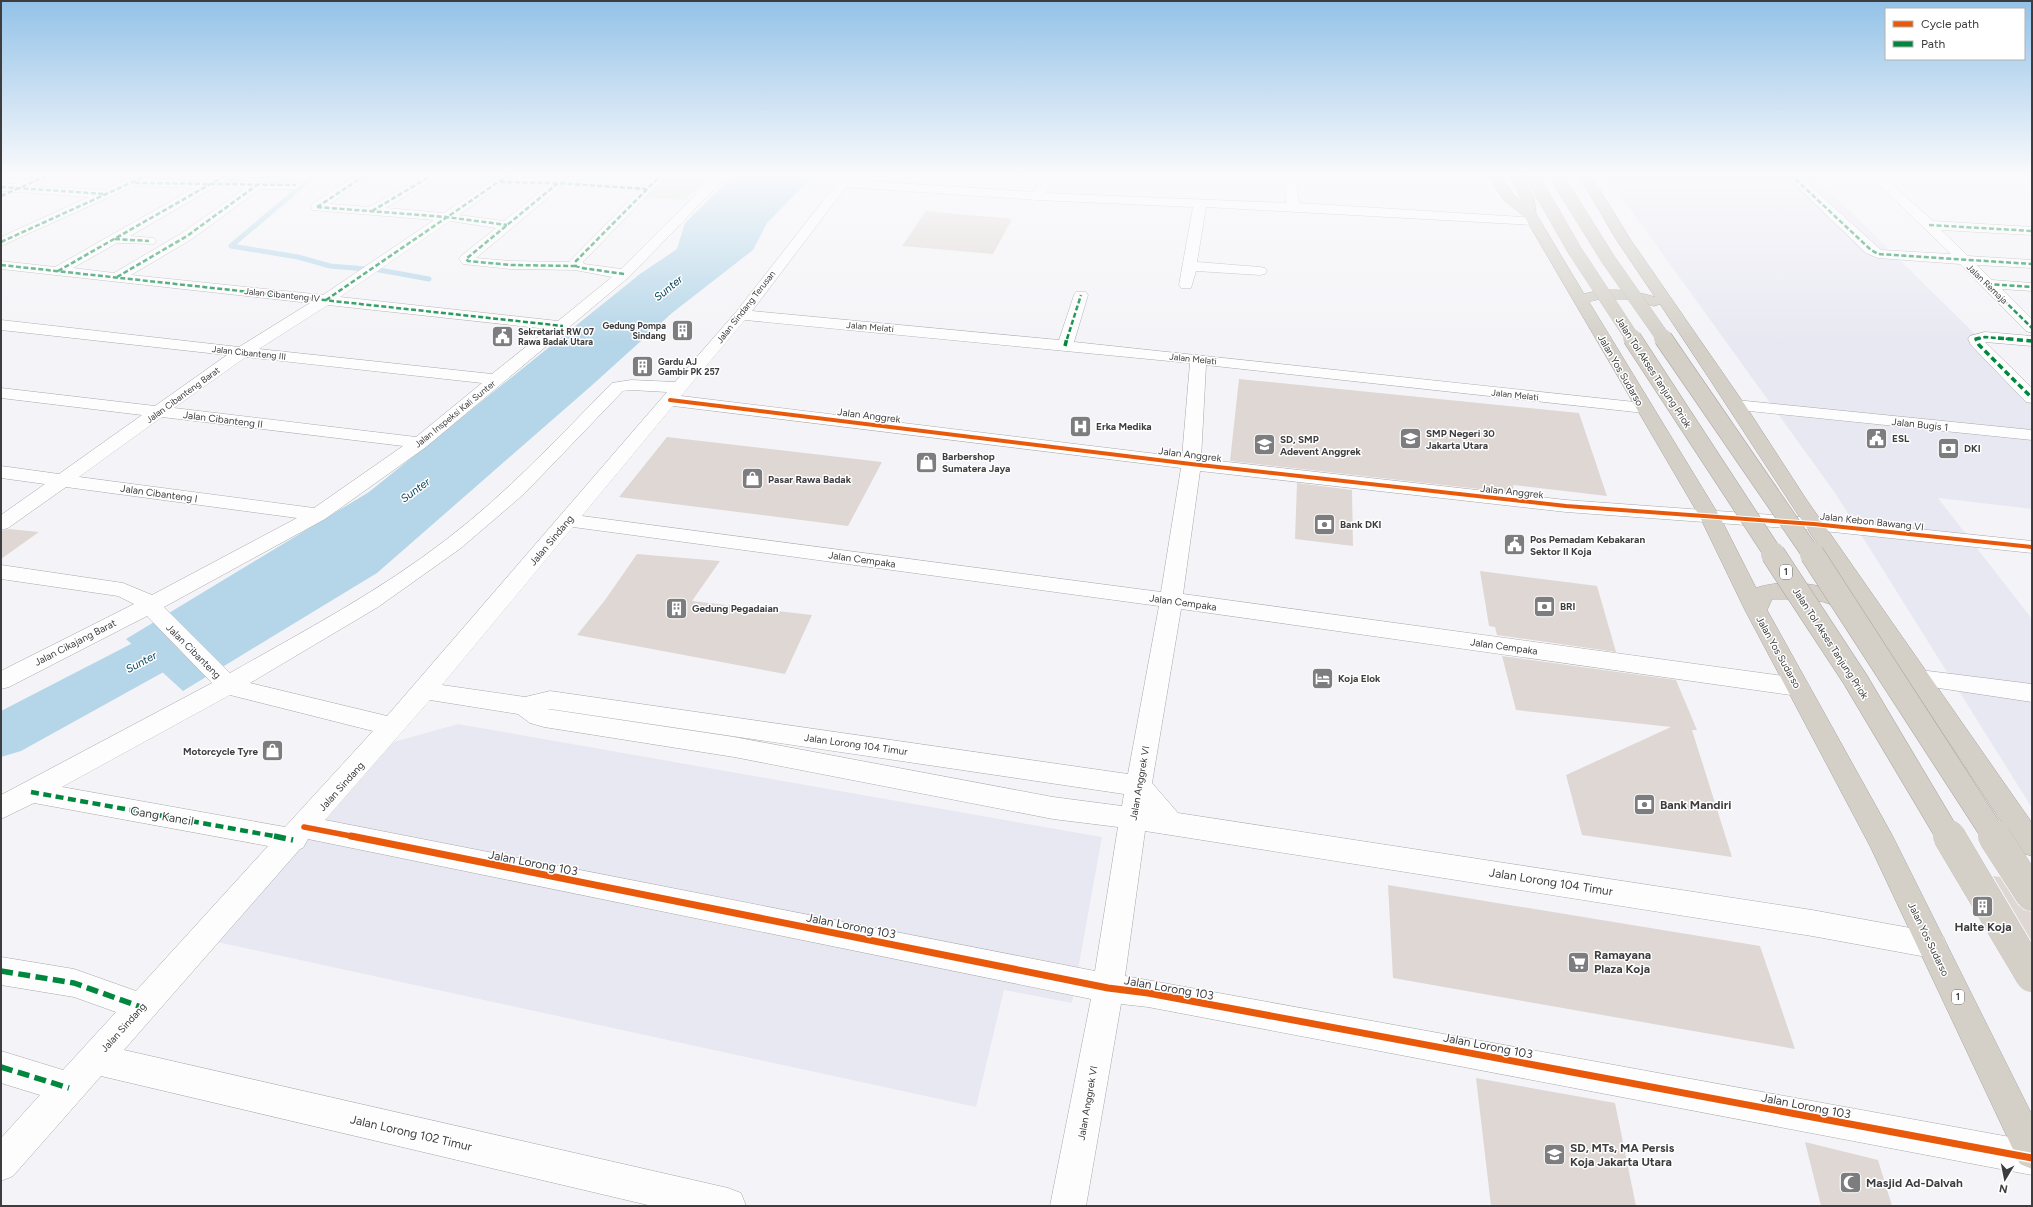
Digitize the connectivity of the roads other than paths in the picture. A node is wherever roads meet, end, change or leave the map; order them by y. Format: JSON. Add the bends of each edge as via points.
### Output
{"nodes":[{"id":1,"x":27,"y":230,"type":"edge"},
{"id":2,"x":130,"y":230,"type":"edge"},
{"id":3,"x":195,"y":230,"type":"edge"},
{"id":4,"x":427,"y":230,"type":"edge"},
{"id":5,"x":501,"y":230,"type":"edge"},
{"id":6,"x":606,"y":230,"type":"edge"},
{"id":7,"x":667,"y":230,"type":"edge"},
{"id":8,"x":806,"y":230,"type":"edge"},
{"id":9,"x":1196,"y":230,"type":"edge"},
{"id":10,"x":1539,"y":230,"type":"edge"},
{"id":11,"x":1564,"y":230,"type":"edge"},
{"id":12,"x":1590,"y":230,"type":"edge"},
{"id":13,"x":1617,"y":230,"type":"edge"},
{"id":14,"x":1851,"y":230,"type":"edge"},
{"id":15,"x":1934,"y":230,"type":"edge"},
{"id":16,"x":2020,"y":230,"type":"edge"},
{"id":17,"x":2032,"y":231,"type":"edge"},
{"id":18,"x":115,"y":239,"type":"junction"},
{"id":19,"x":149,"y":241,"type":"dead end"},
{"id":20,"x":1,"y":242,"type":"edge"},
{"id":21,"x":1962,"y":260,"type":"junction"},
{"id":22,"x":2032,"y":264,"type":"edge"},
{"id":23,"x":1,"y":265,"type":"edge"},
{"id":24,"x":576,"y":266,"type":"junction"},
{"id":25,"x":1190,"y":266,"type":"junction"},
{"id":26,"x":1560,"y":266,"type":"junction"},
{"id":27,"x":58,"y":271,"type":"junction"},
{"id":28,"x":1260,"y":271,"type":"dead end"},
{"id":29,"x":1646,"y":273,"type":"junction"},
{"id":30,"x":624,"y":274,"type":"junction"},
{"id":31,"x":117,"y":277,"type":"junction"},
{"id":32,"x":1987,"y":284,"type":"junction"},
{"id":33,"x":1186,"y":285,"type":"dead end"},
{"id":34,"x":2032,"y":287,"type":"edge"},
{"id":35,"x":1081,"y":295,"type":"dead end"},
{"id":36,"x":326,"y":300,"type":"junction"},
{"id":37,"x":1581,"y":300,"type":"junction"},
{"id":38,"x":1669,"y":307,"type":"junction"},
{"id":39,"x":741,"y":315,"type":"junction"},
{"id":40,"x":1,"y":325,"type":"edge"},
{"id":41,"x":563,"y":326,"type":"junction"},
{"id":42,"x":2032,"y":328,"type":"edge"},
{"id":43,"x":2032,"y":341,"type":"edge"},
{"id":44,"x":1065,"y":346,"type":"junction"},
{"id":45,"x":242,"y":352,"type":"junction"},
{"id":46,"x":1198,"y":359,"type":"junction"},
{"id":47,"x":497,"y":380,"type":"junction"},
{"id":48,"x":1,"y":393,"type":"edge"},
{"id":49,"x":675,"y":394,"type":"junction"},
{"id":50,"x":2032,"y":398,"type":"edge"},
{"id":51,"x":1736,"y":405,"type":"junction"},
{"id":52,"x":1644,"y":408,"type":"junction"},
{"id":53,"x":160,"y":412,"type":"junction"},
{"id":54,"x":2032,"y":435,"type":"edge"},
{"id":55,"x":420,"y":444,"type":"junction"},
{"id":56,"x":1191,"y":464,"type":"junction"},
{"id":57,"x":1,"y":472,"type":"edge"},
{"id":58,"x":64,"y":480,"type":"junction"},
{"id":59,"x":318,"y":515,"type":"junction"},
{"id":60,"x":1710,"y":517,"type":"junction"},
{"id":61,"x":567,"y":520,"type":"junction"},
{"id":62,"x":1,"y":524,"type":"edge"},
{"id":63,"x":1814,"y":524,"type":"junction"},
{"id":64,"x":2032,"y":547,"type":"edge"},
{"id":65,"x":1,"y":572,"type":"edge"},
{"id":66,"x":1171,"y":600,"type":"junction"},
{"id":67,"x":153,"y":609,"type":"junction"},
{"id":68,"x":1756,"y":610,"type":"junction"},
{"id":69,"x":1881,"y":621,"type":"junction"},
{"id":70,"x":1920,"y":678,"type":"junction"},
{"id":71,"x":222,"y":679,"type":"junction"},
{"id":72,"x":1,"y":681,"type":"edge"},
{"id":73,"x":1798,"y":687,"type":"junction"},
{"id":74,"x":424,"y":692,"type":"junction"},
{"id":75,"x":2032,"y":693,"type":"edge"},
{"id":76,"x":525,"y":706,"type":"junction"},
{"id":77,"x":393,"y":727,"type":"junction"},
{"id":78,"x":1139,"y":786,"type":"junction"},
{"id":79,"x":31,"y":792,"type":"junction"},
{"id":80,"x":1,"y":808,"type":"edge"},
{"id":81,"x":1133,"y":819,"type":"junction"},
{"id":82,"x":1170,"y":823,"type":"junction"},
{"id":83,"x":299,"y":833,"type":"junction"},
{"id":84,"x":2032,"y":845,"type":"edge"},
{"id":85,"x":2032,"y":895,"type":"edge"},
{"id":86,"x":1932,"y":945,"type":"junction"},
{"id":87,"x":1,"y":971,"type":"edge"},
{"id":88,"x":2032,"y":976,"type":"edge"},
{"id":89,"x":1108,"y":988,"type":"junction"},
{"id":90,"x":141,"y":1007,"type":"junction"},
{"id":91,"x":94,"y":1059,"type":"junction"},
{"id":92,"x":1,"y":1067,"type":"edge"},
{"id":93,"x":69,"y":1088,"type":"junction"},
{"id":94,"x":2032,"y":1152,"type":"edge"},
{"id":95,"x":2032,"y":1158,"type":"edge"},
{"id":96,"x":1,"y":1164,"type":"edge"},
{"id":97,"x":728,"y":1206,"type":"edge"},
{"id":98,"x":1068,"y":1206,"type":"edge"}],
"edges":[{"from":1,"to":20,"type":"street"},
{"from":2,"to":18,"type":"street"},
{"from":3,"to":31,"type":"street"},
{"from":4,"to":36,"type":"street","name":"Jalan Cibanteng Barat"},
{"from":5,"to":24,"type":"street","via":[[466,259],[511,265]]},
{"from":6,"to":24,"type":"street","via":[[576,261]]},
{"from":7,"to":30,"type":"street","name":"Jalan Inspeksi Kali Sunter"},
{"from":8,"to":39,"type":"street","name":"Jalan Sindang Terusan"},
{"from":9,"to":25,"type":"street"},
{"from":10,"to":26,"type":"highway","name":"Jalan Yos Sudarso","number":"1"},
{"from":11,"to":88,"type":"highway","name":"Jalan Tol Akses Tanjung Priok","number":"1","bridge":true,"via":[[1855,679]]},
{"from":12,"to":85,"type":"highway","bridge":true,"via":[[1791,522]]},
{"from":13,"to":29,"type":"highway"},
{"from":14,"to":21,"type":"street","via":[[1874,252]]},
{"from":15,"to":21,"type":"street","name":"Jalan Remaja"},
{"from":16,"to":17,"type":"street"},
{"from":18,"to":19,"type":"street"},
{"from":18,"to":27,"type":"street"},
{"from":21,"to":22,"type":"street"},
{"from":21,"to":32,"type":"street","name":"Jalan Remaja"},
{"from":23,"to":27,"type":"street","name":"Jalan Cibanteng IV"},
{"from":24,"to":30,"type":"street","via":[[591,271]]},
{"from":25,"to":28,"type":"street"},
{"from":25,"to":33,"type":"street"},
{"from":26,"to":29,"type":"highway","via":[[1577,274],[1607,280],[1634,279]]},
{"from":26,"to":37,"type":"highway","name":"Jalan Yos Sudarso","number":"1"},
{"from":27,"to":31,"type":"street","name":"Jalan Cibanteng IV"},
{"from":29,"to":38,"type":"highway"},
{"from":30,"to":41,"type":"street","name":"Jalan Inspeksi Kali Sunter"},
{"from":31,"to":36,"type":"street","name":"Jalan Cibanteng IV"},
{"from":32,"to":34,"type":"street"},
{"from":32,"to":42,"type":"street","name":"Jalan Remaja"},
{"from":35,"to":44,"type":"street"},
{"from":36,"to":41,"type":"street","name":"Jalan Cibanteng IV"},
{"from":36,"to":45,"type":"street","name":"Jalan Cibanteng Barat"},
{"from":37,"to":38,"type":"highway","via":[[1600,294],[1620,294],[1642,297]]},
{"from":37,"to":52,"type":"highway","name":"Jalan Yos Sudarso","number":"1"},
{"from":38,"to":51,"type":"highway"},
{"from":39,"to":44,"type":"street","name":"Jalan Melati"},
{"from":39,"to":49,"type":"street","name":"Jalan Sindang Terusan"},
{"from":40,"to":45,"type":"street","name":"Jalan Cibanteng III"},
{"from":41,"to":47,"type":"street","name":"Jalan Inspeksi Kali Sunter"},
{"from":43,"to":50,"type":"street","via":[[1976,339]]},
{"from":44,"to":46,"type":"street","name":"Jalan Melati"},
{"from":45,"to":47,"type":"street","name":"Jalan Cibanteng III"},
{"from":45,"to":53,"type":"street","name":"Jalan Cibanteng Barat"},
{"from":46,"to":52,"type":"street","name":"Jalan Melati"},
{"from":46,"to":56,"type":"street","name":"Jalan Anggrek VI"},
{"from":47,"to":55,"type":"street","name":"Jalan Inspeksi Kali Sunter"},
{"from":48,"to":53,"type":"street","name":"Jalan Cibanteng II"},
{"from":49,"to":56,"type":"street","name":"Jalan Anggrek"},
{"from":49,"to":61,"type":"street","name":"Jalan Sindang"},
{"from":49,"to":71,"type":"street","name":"Jalan Anggrek","via":[[631,385],[618,386],[517,490],[454,544],[370,602]]},
{"from":51,"to":54,"type":"street","name":"Jalan Bugis 1"},
{"from":51,"to":63,"type":"highway"},
{"from":52,"to":60,"type":"highway","name":"Jalan Yos Sudarso","number":"1"},
{"from":53,"to":55,"type":"street","name":"Jalan Cibanteng II"},
{"from":53,"to":58,"type":"street","name":"Jalan Cibanteng Barat"},
{"from":55,"to":59,"type":"street","name":"Jalan Inspeksi Kali Sunter"},
{"from":56,"to":60,"type":"street","name":"Jalan Anggrek","via":[[1566,506]]},
{"from":56,"to":66,"type":"street","name":"Jalan Anggrek VI"},
{"from":57,"to":58,"type":"street","name":"Jalan Cibanteng I"},
{"from":58,"to":59,"type":"street","name":"Jalan Cibanteng I"},
{"from":58,"to":62,"type":"street","name":"Jalan Cibanteng Barat"},
{"from":59,"to":67,"type":"street","name":"Jalan Inspeksi Kali Sunter"},
{"from":60,"to":63,"type":"street","name":"Jalan Kebon Bawang VI"},
{"from":60,"to":68,"type":"highway","name":"Jalan Yos Sudarso","number":"1"},
{"from":61,"to":66,"type":"street","name":"Jalan Cempaka"},
{"from":61,"to":74,"type":"street","name":"Jalan Sindang"},
{"from":63,"to":64,"type":"street","name":"Jalan Kebon Bawang VI"},
{"from":63,"to":69,"type":"highway"},
{"from":65,"to":67,"type":"street","name":"Jalan Cibanteng","via":[[123,590],[138,597]]},
{"from":66,"to":73,"type":"street","name":"Jalan Cempaka"},
{"from":66,"to":78,"type":"street","name":"Jalan Anggrek VI"},
{"from":67,"to":71,"type":"street","name":"Jalan Cibanteng"},
{"from":67,"to":72,"type":"street","name":"Jalan Cikajang Barat","via":[[118,620]]},
{"from":68,"to":69,"type":"highway","via":[[1764,593],[1779,590],[1796,591],[1838,599]]},
{"from":68,"to":73,"type":"highway","name":"Jalan Yos Sudarso","number":"1"},
{"from":69,"to":70,"type":"highway"},
{"from":70,"to":75,"type":"street"},
{"from":70,"to":84,"type":"highway"},
{"from":71,"to":77,"type":"street","name":"Jalan Cibanteng"},
{"from":71,"to":79,"type":"street","name":"Jalan Anggrek"},
{"from":73,"to":86,"type":"highway","name":"Jalan Yos Sudarso","number":"1","via":[[1882,843]]},
{"from":74,"to":76,"type":"street","name":"Jalan Lorong 104 Timur"},
{"from":74,"to":77,"type":"street","name":"Jalan Sindang"},
{"from":76,"to":78,"type":"street","name":"Jalan Lorong 104 Timur","via":[[550,700]]},
{"from":76,"to":81,"type":"street","name":"Jalan Lorong 104 Timur","via":[[544,718],[734,747],[1053,808]]},
{"from":77,"to":83,"type":"street","name":"Jalan Sindang"},
{"from":78,"to":81,"type":"street","name":"Jalan Anggrek VI"},
{"from":78,"to":82,"type":"street"},
{"from":79,"to":80,"type":"street","name":"Jalan Anggrek"},
{"from":79,"to":83,"type":"street","name":"Gang Kancil"},
{"from":81,"to":82,"type":"street","name":"Jalan Lorong 104 Timur"},
{"from":81,"to":89,"type":"street","name":"Jalan Anggrek VI"},
{"from":82,"to":86,"type":"street","name":"Jalan Lorong 104 Timur","via":[[1804,922]]},
{"from":83,"to":89,"type":"street","name":"Jalan Lorong 103"},
{"from":83,"to":90,"type":"street","name":"Jalan Sindang"},
{"from":86,"to":94,"type":"highway","name":"Jalan Yos Sudarso","number":"1"},
{"from":87,"to":90,"type":"street","via":[[74,982]]},
{"from":89,"to":95,"type":"street","name":"Jalan Lorong 103","via":[[1148,993]]},
{"from":89,"to":98,"type":"street","name":"Jalan Anggrek VI"},
{"from":90,"to":91,"type":"street","name":"Jalan Sindang"},
{"from":91,"to":93,"type":"street","name":"Jalan Sindang"},
{"from":91,"to":97,"type":"street","name":"Jalan Lorong 102 Timur"},
{"from":92,"to":93,"type":"street"},
{"from":93,"to":96,"type":"street","name":"Jalan Sindang"}]}
